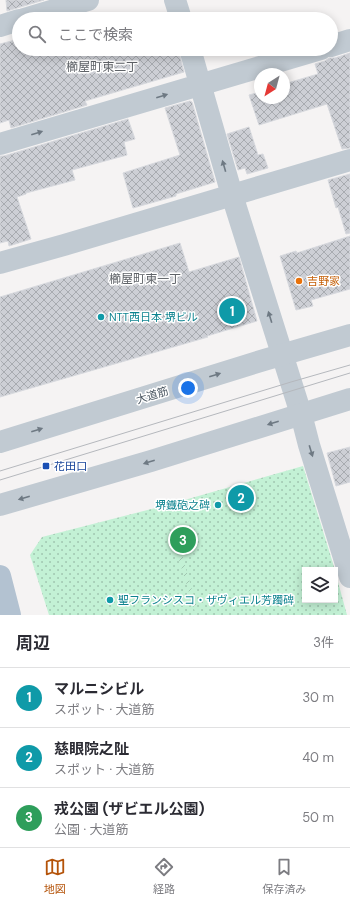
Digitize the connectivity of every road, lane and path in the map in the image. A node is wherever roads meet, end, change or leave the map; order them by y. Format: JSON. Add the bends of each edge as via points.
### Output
{"nodes":[{"id":1,"x":88,"y":0,"type":"edge"},
{"id":2,"x":176,"y":0,"type":"edge"},
{"id":3,"x":48,"y":12,"type":"edge"},
{"id":4,"x":179,"y":12,"type":"edge"},
{"id":5,"x":12,"y":22,"type":"edge"},
{"id":6,"x":0,"y":26,"type":"edge"},
{"id":7,"x":350,"y":40,"type":"edge"},
{"id":8,"x":338,"y":44,"type":"edge"},
{"id":9,"x":192,"y":56,"type":"edge"},
{"id":10,"x":297,"y":56,"type":"edge"},
{"id":11,"x":201,"y":84,"type":"junction"},
{"id":12,"x":0,"y":144,"type":"edge"},
{"id":13,"x":350,"y":160,"type":"edge"},
{"id":14,"x":232,"y":195,"type":"junction"},
{"id":15,"x":0,"y":263,"type":"edge"},
{"id":16,"x":350,"y":335,"type":"edge"},
{"id":17,"x":282,"y":355,"type":"junction"},
{"id":18,"x":350,"y":399,"type":"edge"},
{"id":19,"x":301,"y":414,"type":"junction"},
{"id":20,"x":0,"y":442,"type":"edge"},
{"id":21,"x":0,"y":505,"type":"edge"},
{"id":22,"x":348,"y":565,"type":"edge"},
{"id":23,"x":0,"y":576,"type":"edge"},
{"id":24,"x":10,"y":615,"type":"edge"}],
"edges":[{"from":1,"to":3,"type":"street"},
{"from":2,"to":4,"type":"street"},
{"from":5,"to":6,"type":"street"},
{"from":7,"to":8,"type":"street"},
{"from":9,"to":11,"type":"street"},
{"from":10,"to":11,"type":"street"},
{"from":12,"to":11,"type":"street","one_way":true},
{"from":14,"to":11,"type":"street","one_way":true},
{"from":13,"to":14,"type":"street"},
{"from":14,"to":15,"type":"street"},
{"from":17,"to":14,"type":"street","one_way":true},
{"from":16,"to":17,"type":"street","name":"大道筋"},
{"from":17,"to":19,"type":"street"},
{"from":20,"to":17,"type":"street","name":"大道筋","one_way":true},
{"from":18,"to":19,"type":"street"},
{"from":19,"to":21,"type":"street","one_way":true},
{"from":19,"to":22,"type":"street","one_way":true},
{"from":23,"to":24,"type":"main road"}]}
